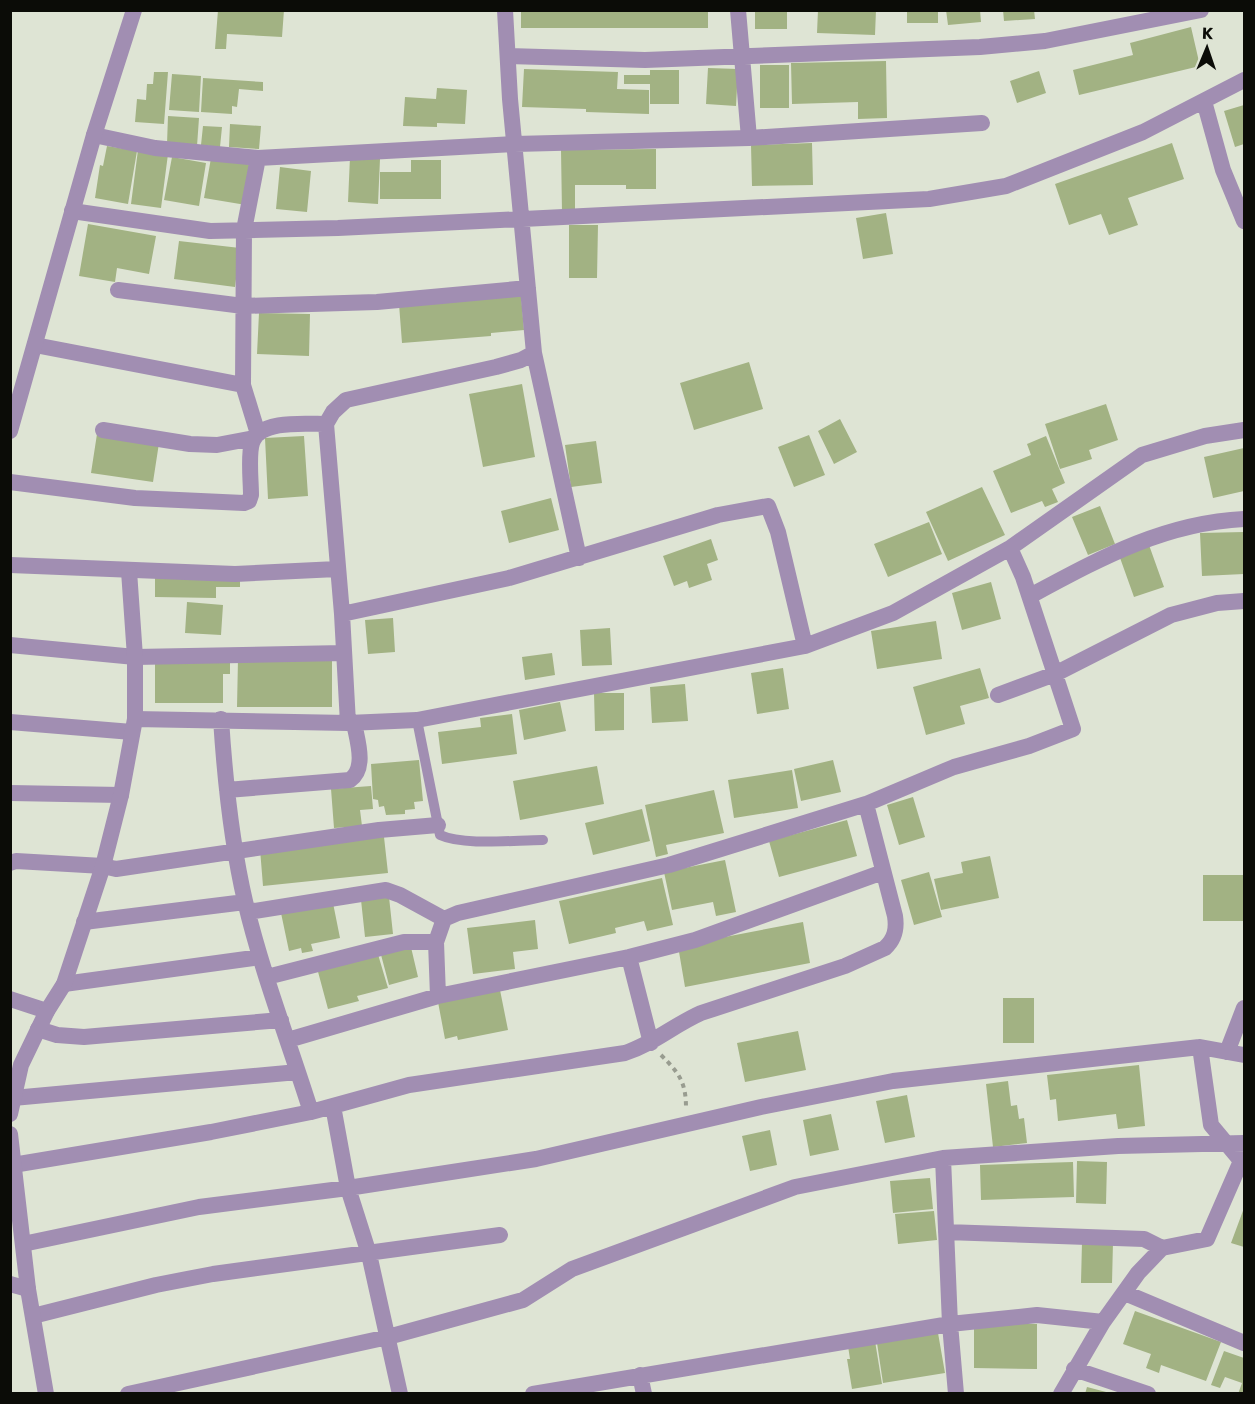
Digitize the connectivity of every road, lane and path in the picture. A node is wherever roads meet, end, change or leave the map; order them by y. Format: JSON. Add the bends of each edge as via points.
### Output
{"nodes":[{"id":1,"x":134,"y":10,"type":"edge"},
{"id":2,"x":505,"y":10,"type":"edge"},
{"id":3,"x":738,"y":10,"type":"edge"},
{"id":4,"x":1201,"y":10,"type":"edge"},
{"id":5,"x":508,"y":56,"type":"junction"},
{"id":6,"x":742,"y":57,"type":"junction"},
{"id":7,"x":1245,"y":80,"type":"edge"},
{"id":8,"x":1204,"y":101,"type":"junction"},
{"id":9,"x":982,"y":123,"type":"dead end"},
{"id":10,"x":93,"y":135,"type":"junction"},
{"id":11,"x":749,"y":138,"type":"junction"},
{"id":12,"x":515,"y":144,"type":"junction"},
{"id":13,"x":258,"y":158,"type":"junction"},
{"id":14,"x":72,"y":211,"type":"junction"},
{"id":15,"x":522,"y":219,"type":"junction"},
{"id":16,"x":1245,"y":221,"type":"edge"},
{"id":17,"x":244,"y":230,"type":"junction"},
{"id":18,"x":528,"y":288,"type":"junction"},
{"id":19,"x":118,"y":290,"type":"dead end"},
{"id":20,"x":243,"y":306,"type":"junction"},
{"id":21,"x":34,"y":345,"type":"junction"},
{"id":22,"x":534,"y":352,"type":"junction"},
{"id":23,"x":243,"y":385,"type":"junction"},
{"id":24,"x":326,"y":424,"type":"junction"},
{"id":25,"x":103,"y":430,"type":"dead end"},
{"id":26,"x":1245,"y":430,"type":"edge"},
{"id":27,"x":10,"y":431,"type":"edge"},
{"id":28,"x":256,"y":436,"type":"junction"},
{"id":29,"x":10,"y":482,"type":"edge"},
{"id":30,"x":1245,"y":519,"type":"edge"},
{"id":31,"x":1010,"y":548,"type":"junction"},
{"id":32,"x":579,"y":558,"type":"junction"},
{"id":33,"x":10,"y":565,"type":"edge"},
{"id":34,"x":337,"y":569,"type":"junction"},
{"id":35,"x":129,"y":570,"type":"junction"},
{"id":36,"x":1030,"y":596,"type":"junction"},
{"id":37,"x":1245,"y":601,"type":"edge"},
{"id":38,"x":342,"y":614,"type":"junction"},
{"id":39,"x":10,"y":645,"type":"edge"},
{"id":40,"x":805,"y":646,"type":"junction"},
{"id":41,"x":344,"y":653,"type":"junction"},
{"id":42,"x":135,"y":657,"type":"junction"},
{"id":43,"x":1055,"y":674,"type":"junction"},
{"id":44,"x":998,"y":695,"type":"dead end"},
{"id":45,"x":221,"y":719,"type":"junction"},
{"id":46,"x":417,"y":720,"type":"junction"},
{"id":47,"x":10,"y":722,"type":"edge"},
{"id":48,"x":351,"y":723,"type":"junction"},
{"id":49,"x":133,"y":725,"type":"junction"},
{"id":50,"x":227,"y":789,"type":"junction"},
{"id":51,"x":10,"y":793,"type":"edge"},
{"id":52,"x":121,"y":795,"type":"junction"},
{"id":53,"x":866,"y":804,"type":"junction"},
{"id":54,"x":438,"y":825,"type":"junction"},
{"id":55,"x":543,"y":840,"type":"dead end"},
{"id":56,"x":235,"y":850,"type":"junction"},
{"id":57,"x":10,"y":863,"type":"edge"},
{"id":58,"x":103,"y":866,"type":"junction"},
{"id":59,"x":883,"y":872,"type":"junction"},
{"id":60,"x":247,"y":907,"type":"junction"},
{"id":61,"x":444,"y":919,"type":"junction"},
{"id":62,"x":84,"y":922,"type":"junction"},
{"id":63,"x":436,"y":942,"type":"junction"},
{"id":64,"x":260,"y":957,"type":"junction"},
{"id":65,"x":629,"y":957,"type":"junction"},
{"id":66,"x":267,"y":977,"type":"junction"},
{"id":67,"x":64,"y":984,"type":"junction"},
{"id":68,"x":438,"y":996,"type":"junction"},
{"id":69,"x":10,"y":999,"type":"edge"},
{"id":70,"x":1245,"y":1008,"type":"edge"},
{"id":71,"x":47,"y":1011,"type":"junction"},
{"id":72,"x":282,"y":1020,"type":"junction"},
{"id":73,"x":38,"y":1029,"type":"junction"},
{"id":74,"x":288,"y":1040,"type":"junction"},
{"id":75,"x":651,"y":1043,"type":"junction"},
{"id":76,"x":1200,"y":1047,"type":"junction"},
{"id":77,"x":1227,"y":1052,"type":"junction"},
{"id":78,"x":1245,"y":1055,"type":"edge"},
{"id":79,"x":16,"y":1064,"type":"edge"},
{"id":80,"x":298,"y":1072,"type":"junction"},
{"id":81,"x":12,"y":1106,"type":"edge"},
{"id":82,"x":333,"y":1106,"type":"junction"},
{"id":83,"x":311,"y":1112,"type":"junction"},
{"id":84,"x":685,"y":1125,"type":"junction"},
{"id":85,"x":1225,"y":1142,"type":"junction"},
{"id":86,"x":1245,"y":1143,"type":"edge"},
{"id":87,"x":11,"y":1149,"type":"edge"},
{"id":88,"x":943,"y":1158,"type":"junction"},
{"id":89,"x":348,"y":1188,"type":"junction"},
{"id":90,"x":15,"y":1223,"type":"edge"},
{"id":91,"x":946,"y":1232,"type":"junction"},
{"id":92,"x":500,"y":1235,"type":"dead end"},
{"id":93,"x":23,"y":1244,"type":"junction"},
{"id":94,"x":1162,"y":1248,"type":"junction"},
{"id":95,"x":369,"y":1254,"type":"junction"},
{"id":96,"x":10,"y":1284,"type":"edge"},
{"id":97,"x":28,"y":1288,"type":"junction"},
{"id":98,"x":1125,"y":1293,"type":"junction"},
{"id":99,"x":33,"y":1316,"type":"junction"},
{"id":100,"x":1103,"y":1322,"type":"junction"},
{"id":101,"x":950,"y":1324,"type":"junction"},
{"id":102,"x":388,"y":1337,"type":"junction"},
{"id":103,"x":1245,"y":1343,"type":"edge"},
{"id":104,"x":1074,"y":1369,"type":"junction"},
{"id":105,"x":640,"y":1375,"type":"junction"},
{"id":106,"x":46,"y":1394,"type":"edge"},
{"id":107,"x":128,"y":1394,"type":"edge"},
{"id":108,"x":400,"y":1394,"type":"edge"},
{"id":109,"x":533,"y":1394,"type":"edge"},
{"id":110,"x":644,"y":1394,"type":"edge"},
{"id":111,"x":956,"y":1394,"type":"edge"},
{"id":112,"x":1061,"y":1394,"type":"edge"},
{"id":113,"x":1148,"y":1394,"type":"edge"}],
"edges":[{"from":1,"to":10,"type":"street"},
{"from":2,"to":5,"type":"street"},
{"from":3,"to":6,"type":"street"},
{"from":4,"to":6,"type":"street","via":[[1035,42]]},
{"from":5,"to":6,"type":"street","via":[[645,60]]},
{"from":5,"to":12,"type":"street"},
{"from":6,"to":11,"type":"street"},
{"from":7,"to":8,"type":"street"},
{"from":8,"to":15,"type":"street","via":[[1143,132],[1006,186],[929,199]]},
{"from":8,"to":16,"type":"street","via":[[1223,170]]},
{"from":9,"to":11,"type":"street"},
{"from":10,"to":13,"type":"street","via":[[154,148]]},
{"from":10,"to":14,"type":"street"},
{"from":11,"to":12,"type":"street"},
{"from":12,"to":13,"type":"street"},
{"from":12,"to":15,"type":"street"},
{"from":13,"to":17,"type":"street"},
{"from":14,"to":17,"type":"street","via":[[210,231]]},
{"from":14,"to":21,"type":"street"},
{"from":15,"to":17,"type":"street"},
{"from":15,"to":18,"type":"street"},
{"from":17,"to":20,"type":"street"},
{"from":18,"to":20,"type":"street","via":[[377,302]]},
{"from":18,"to":22,"type":"street"},
{"from":19,"to":20,"type":"street"},
{"from":20,"to":23,"type":"street"},
{"from":21,"to":23,"type":"street"},
{"from":21,"to":27,"type":"street"},
{"from":22,"to":24,"type":"street","via":[[496,367],[346,400]]},
{"from":22,"to":32,"type":"street"},
{"from":23,"to":28,"type":"street"},
{"from":24,"to":28,"type":"street","via":[[277,425]]},
{"from":24,"to":34,"type":"street"},
{"from":25,"to":28,"type":"street","via":[[190,444],[217,445]]},
{"from":26,"to":31,"type":"street","via":[[1205,436],[1142,454]]},
{"from":28,"to":29,"type":"street","via":[[251,444],[251,495],[244,503],[135,498]]},
{"from":30,"to":36,"type":"street","via":[[1204,524],[1150,538],[1104,556]]},
{"from":31,"to":36,"type":"street"},
{"from":31,"to":40,"type":"street","via":[[892,613]]},
{"from":32,"to":38,"type":"street","via":[[509,578]]},
{"from":32,"to":40,"type":"street","via":[[718,515],[768,506],[778,532]]},
{"from":33,"to":35,"type":"street"},
{"from":34,"to":35,"type":"street","via":[[235,574]]},
{"from":34,"to":38,"type":"street"},
{"from":35,"to":42,"type":"street"},
{"from":36,"to":43,"type":"street"},
{"from":37,"to":43,"type":"street","via":[[1217,603],[1171,615]]},
{"from":38,"to":41,"type":"street"},
{"from":39,"to":42,"type":"street"},
{"from":40,"to":46,"type":"street"},
{"from":41,"to":42,"type":"street"},
{"from":41,"to":48,"type":"street"},
{"from":42,"to":49,"type":"street"},
{"from":43,"to":44,"type":"street"},
{"from":43,"to":53,"type":"street","via":[[1072,729],[1029,746],[954,767]]},
{"from":45,"to":48,"type":"street"},
{"from":45,"to":49,"type":"street"},
{"from":45,"to":50,"type":"street"},
{"from":46,"to":48,"type":"street"},
{"from":46,"to":54,"type":"lane"},
{"from":47,"to":49,"type":"street"},
{"from":48,"to":50,"type":"street","via":[[360,764],[350,780]]},
{"from":49,"to":52,"type":"street"},
{"from":50,"to":56,"type":"street"},
{"from":51,"to":52,"type":"street"},
{"from":52,"to":58,"type":"street"},
{"from":53,"to":59,"type":"street"},
{"from":53,"to":61,"type":"street","via":[[669,865]]},
{"from":54,"to":55,"type":"lane","via":[[440,835],[448,839]]},
{"from":54,"to":56,"type":"street"},
{"from":56,"to":58,"type":"street","via":[[116,869]]},
{"from":56,"to":60,"type":"street"},
{"from":57,"to":58,"type":"street"},
{"from":58,"to":62,"type":"street"},
{"from":59,"to":65,"type":"street","via":[[730,928]]},
{"from":59,"to":75,"type":"street","via":[[896,924],[893,939],[885,948],[845,966],[701,1013]]},
{"from":60,"to":61,"type":"street","via":[[386,890]]},
{"from":60,"to":62,"type":"street"},
{"from":60,"to":64,"type":"street"},
{"from":61,"to":63,"type":"street"},
{"from":62,"to":67,"type":"street"},
{"from":63,"to":66,"type":"street","via":[[404,942]]},
{"from":63,"to":68,"type":"street"},
{"from":64,"to":66,"type":"street"},
{"from":64,"to":67,"type":"street"},
{"from":65,"to":68,"type":"street"},
{"from":65,"to":75,"type":"street"},
{"from":66,"to":72,"type":"street"},
{"from":67,"to":71,"type":"street"},
{"from":68,"to":74,"type":"street"},
{"from":69,"to":71,"type":"street"},
{"from":70,"to":77,"type":"street"},
{"from":71,"to":73,"type":"street"},
{"from":72,"to":73,"type":"street","via":[[84,1037]]},
{"from":72,"to":74,"type":"street"},
{"from":73,"to":79,"type":"street"},
{"from":74,"to":80,"type":"street"},
{"from":75,"to":82,"type":"street","via":[[611,1056],[409,1084]]},
{"from":75,"to":84,"type":"path","via":[[682,1080]]},
{"from":76,"to":77,"type":"street"},
{"from":76,"to":84,"type":"street","via":[[892,1081]]},
{"from":76,"to":85,"type":"street","via":[[1211,1125]]},
{"from":77,"to":78,"type":"street"},
{"from":79,"to":81,"type":"street"},
{"from":80,"to":81,"type":"street"},
{"from":80,"to":83,"type":"street"},
{"from":82,"to":83,"type":"street"},
{"from":82,"to":89,"type":"street"},
{"from":83,"to":87,"type":"street","via":[[211,1132]]},
{"from":84,"to":89,"type":"street","via":[[536,1159]]},
{"from":85,"to":86,"type":"street"},
{"from":85,"to":88,"type":"street"},
{"from":85,"to":94,"type":"street","via":[[1241,1161],[1207,1239]]},
{"from":87,"to":90,"type":"street"},
{"from":88,"to":91,"type":"street"},
{"from":88,"to":102,"type":"street","via":[[795,1187],[572,1269],[524,1300]]},
{"from":89,"to":93,"type":"street","via":[[199,1207]]},
{"from":89,"to":95,"type":"street"},
{"from":90,"to":93,"type":"street"},
{"from":91,"to":94,"type":"street","via":[[1144,1239]]},
{"from":91,"to":101,"type":"street"},
{"from":92,"to":95,"type":"street"},
{"from":93,"to":97,"type":"street"},
{"from":94,"to":98,"type":"street"},
{"from":95,"to":99,"type":"street","via":[[213,1274]]},
{"from":95,"to":102,"type":"street"},
{"from":96,"to":97,"type":"street"},
{"from":97,"to":99,"type":"street"},
{"from":98,"to":100,"type":"street"},
{"from":98,"to":103,"type":"street"},
{"from":99,"to":106,"type":"street"},
{"from":100,"to":101,"type":"street","via":[[1037,1315]]},
{"from":100,"to":104,"type":"street"},
{"from":101,"to":105,"type":"street"},
{"from":101,"to":111,"type":"street"},
{"from":102,"to":107,"type":"street"},
{"from":102,"to":108,"type":"street"},
{"from":104,"to":112,"type":"street"},
{"from":104,"to":113,"type":"street"},
{"from":105,"to":109,"type":"street"},
{"from":105,"to":110,"type":"street"}]}
